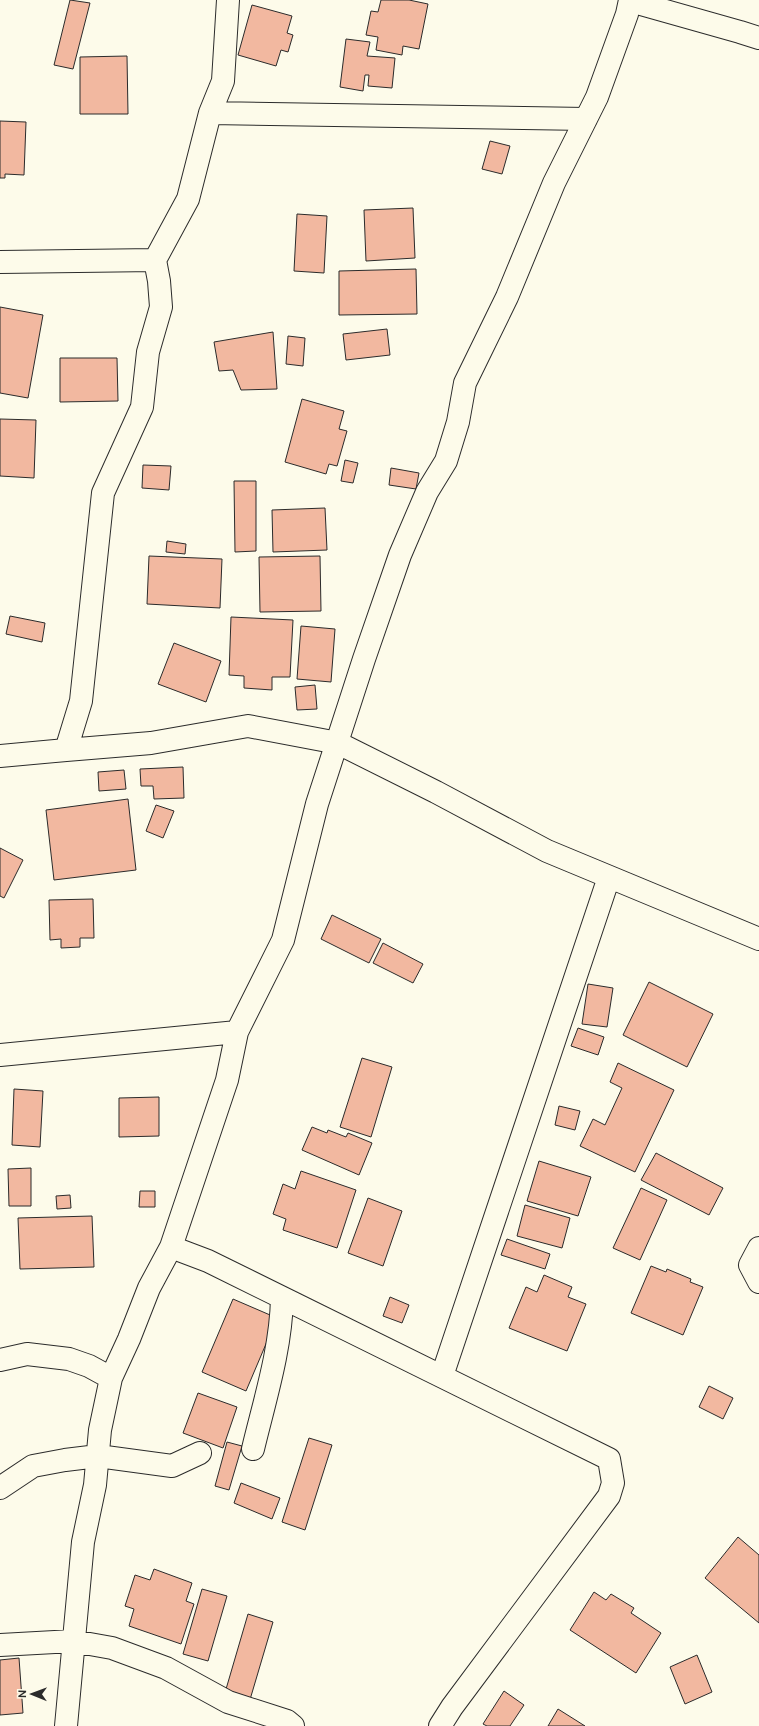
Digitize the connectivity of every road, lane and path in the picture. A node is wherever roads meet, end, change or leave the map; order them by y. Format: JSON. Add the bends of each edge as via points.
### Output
{"nodes":[{"id":1,"x":228,"y":0,"type":"edge"},
{"id":2,"x":630,"y":0,"type":"edge"},
{"id":3,"x":759,"y":38,"type":"edge"},
{"id":4,"x":210,"y":113,"type":"junction"},
{"id":5,"x":586,"y":119,"type":"junction"},
{"id":6,"x":155,"y":260,"type":"junction"},
{"id":7,"x":0,"y":262,"type":"edge"},
{"id":8,"x":338,"y":743,"type":"junction"},
{"id":9,"x":66,"y":750,"type":"junction"},
{"id":10,"x":0,"y":756,"type":"edge"},
{"id":11,"x":609,"y":877,"type":"junction"},
{"id":12,"x":759,"y":939,"type":"edge"},
{"id":13,"x":237,"y":1032,"type":"junction"},
{"id":14,"x":0,"y":1055,"type":"edge"},
{"id":15,"x":171,"y":1247,"type":"junction"},
{"id":16,"x":759,"y":1248,"type":"edge"},
{"id":17,"x":759,"y":1282,"type":"edge"},
{"id":18,"x":282,"y":1298,"type":"junction"},
{"id":19,"x":0,"y":1360,"type":"edge"},
{"id":20,"x":442,"y":1376,"type":"junction"},
{"id":21,"x":111,"y":1378,"type":"junction"},
{"id":22,"x":253,"y":1449,"type":"dead end"},
{"id":23,"x":200,"y":1453,"type":"dead end"},
{"id":24,"x":98,"y":1456,"type":"junction"},
{"id":25,"x":0,"y":1488,"type":"edge"},
{"id":26,"x":73,"y":1641,"type":"junction"},
{"id":27,"x":0,"y":1645,"type":"edge"},
{"id":28,"x":66,"y":1726,"type":"edge"},
{"id":29,"x":293,"y":1726,"type":"edge"},
{"id":30,"x":440,"y":1726,"type":"edge"}],
"edges":[{"from":1,"to":4,"type":"street","via":[[223,81]]},
{"from":2,"to":3,"type":"street"},
{"from":2,"to":5,"type":"street","via":[[597,97]]},
{"from":4,"to":5,"type":"street"},
{"from":4,"to":6,"type":"street","via":[[188,199]]},
{"from":5,"to":8,"type":"street","via":[[554,183],[507,297],[465,383],[458,422],[446,461],[427,492],[400,555]]},
{"from":6,"to":7,"type":"street"},
{"from":6,"to":9,"type":"street","via":[[161,307],[148,352],[142,407],[103,493],[80,701]]},
{"from":8,"to":9,"type":"street","via":[[248,726],[151,742]]},
{"from":8,"to":11,"type":"street","via":[[547,851]]},
{"from":8,"to":13,"type":"street","via":[[317,804],[283,940]]},
{"from":9,"to":10,"type":"street"},
{"from":11,"to":12,"type":"street"},
{"from":11,"to":20,"type":"street"},
{"from":13,"to":14,"type":"street"},
{"from":13,"to":15,"type":"street","via":[[227,1080]]},
{"from":15,"to":18,"type":"street","via":[[208,1261]]},
{"from":15,"to":21,"type":"street","via":[[149,1288]]},
{"from":16,"to":17,"type":"street","via":[[750,1266]]},
{"from":18,"to":20,"type":"street"},
{"from":18,"to":22,"type":"street","via":[[277,1351]]},
{"from":19,"to":21,"type":"street","via":[[27,1354],[69,1359]]},
{"from":20,"to":30,"type":"street","via":[[609,1459],[613,1483],[609,1496]]},
{"from":21,"to":24,"type":"street","via":[[100,1430]]},
{"from":23,"to":24,"type":"street","via":[[172,1466]]},
{"from":24,"to":25,"type":"street","via":[[33,1466]]},
{"from":24,"to":26,"type":"street","via":[[95,1485],[83,1542]]},
{"from":26,"to":27,"type":"street"},
{"from":26,"to":28,"type":"street"},
{"from":26,"to":29,"type":"street","via":[[138,1656],[166,1668],[228,1702],[287,1721]]}]}
